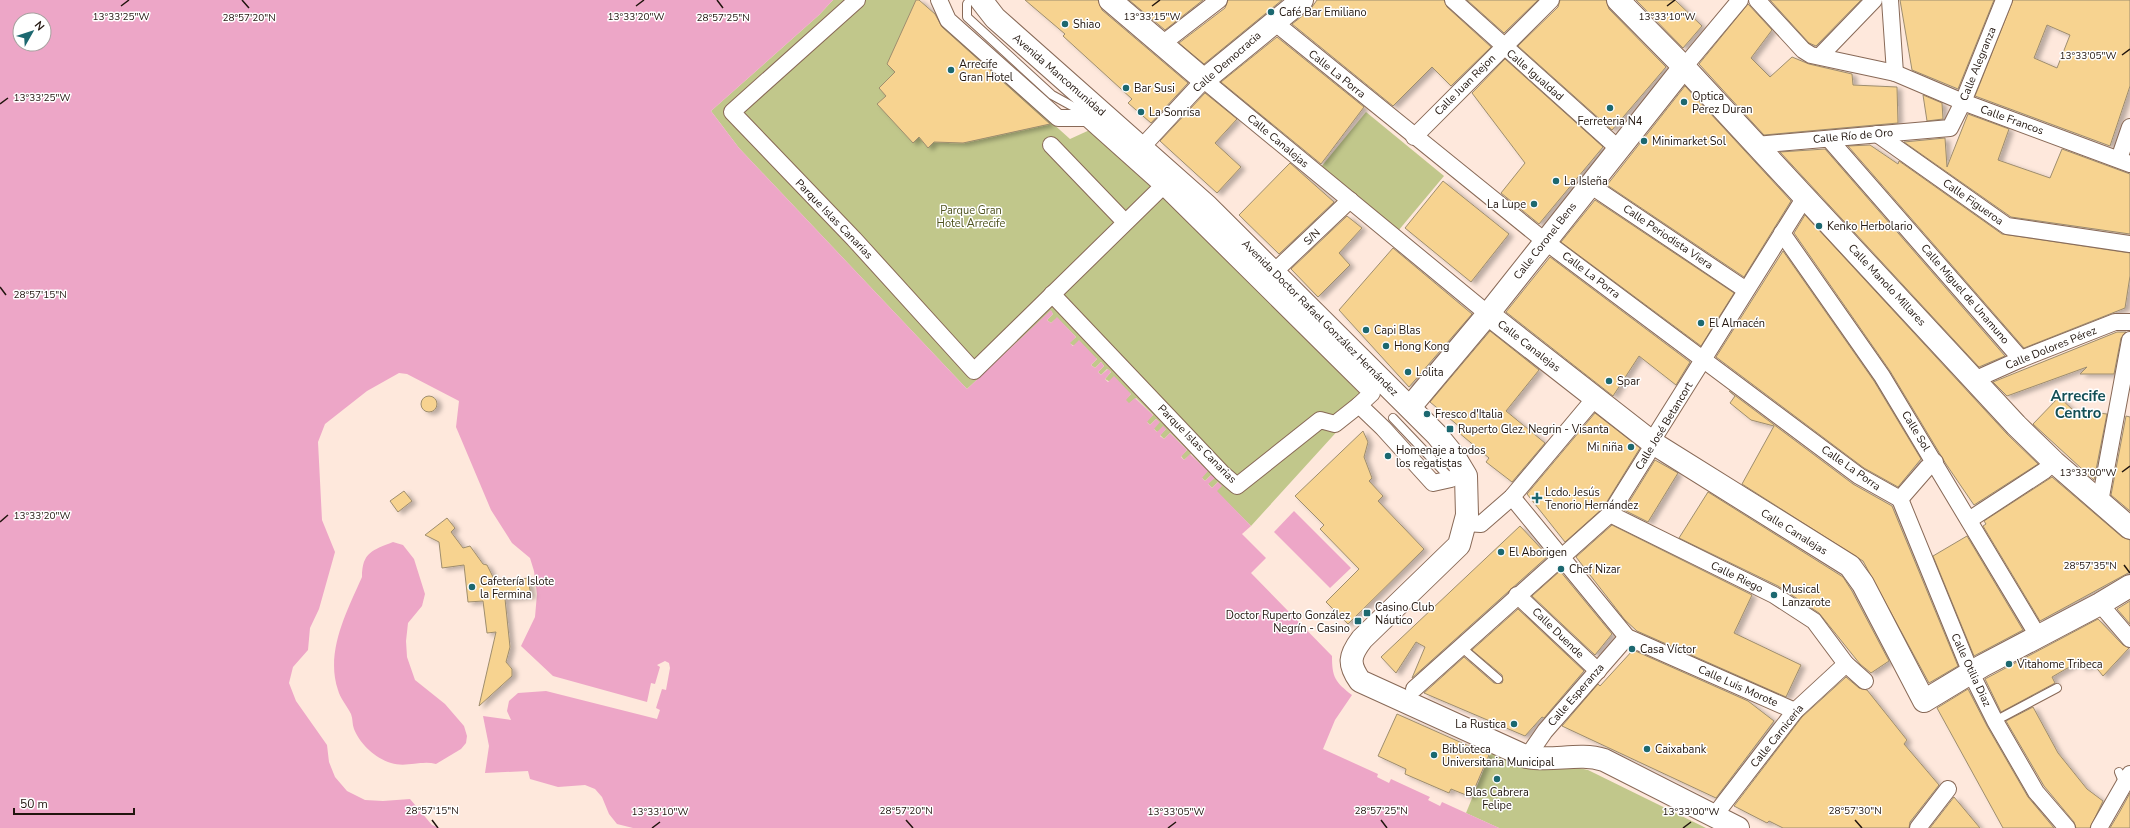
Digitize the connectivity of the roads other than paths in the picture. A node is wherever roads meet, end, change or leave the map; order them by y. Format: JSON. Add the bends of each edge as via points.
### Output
{"nodes":[{"id":1,"x":857,"y":0,"type":"edge"},
{"id":2,"x":939,"y":0,"type":"edge"},
{"id":3,"x":970,"y":0,"type":"edge"},
{"id":4,"x":981,"y":0,"type":"edge"},
{"id":5,"x":1110,"y":0,"type":"edge"},
{"id":6,"x":1219,"y":0,"type":"edge"},
{"id":7,"x":1302,"y":0,"type":"edge"},
{"id":8,"x":1452,"y":0,"type":"edge"},
{"id":9,"x":1551,"y":0,"type":"edge"},
{"id":10,"x":1618,"y":0,"type":"edge"},
{"id":11,"x":1740,"y":0,"type":"edge"},
{"id":12,"x":1757,"y":0,"type":"edge"},
{"id":13,"x":1874,"y":0,"type":"edge"},
{"id":14,"x":1890,"y":0,"type":"edge"},
{"id":15,"x":2004,"y":0,"type":"edge"},
{"id":16,"x":1274,"y":22,"type":"junction"},
{"id":17,"x":1162,"y":44,"type":"junction"},
{"id":18,"x":1504,"y":47,"type":"junction"},
{"id":19,"x":1820,"y":56,"type":"junction"},
{"id":20,"x":1684,"y":67,"type":"junction"},
{"id":21,"x":1895,"y":74,"type":"junction"},
{"id":22,"x":1204,"y":80,"type":"junction"},
{"id":23,"x":1963,"y":102,"type":"junction"},
{"id":24,"x":1100,"y":111,"type":"junction"},
{"id":25,"x":2130,"y":127,"type":"edge"},
{"id":26,"x":1950,"y":128,"type":"joint"},
{"id":27,"x":1877,"y":134,"type":"junction"},
{"id":28,"x":1414,"y":136,"type":"junction"},
{"id":29,"x":1829,"y":139,"type":"junction"},
{"id":30,"x":1756,"y":144,"type":"junction"},
{"id":31,"x":1051,"y":145,"type":"dead end"},
{"id":32,"x":1141,"y":148,"type":"junction"},
{"id":33,"x":1619,"y":149,"type":"junction"},
{"id":34,"x":2124,"y":161,"type":"edge"},
{"id":35,"x":1590,"y":185,"type":"junction"},
{"id":36,"x":1163,"y":186,"type":"junction"},
{"id":37,"x":1805,"y":197,"type":"junction"},
{"id":38,"x":1350,"y":200,"type":"junction"},
{"id":39,"x":1125,"y":222,"type":"junction"},
{"id":40,"x":1782,"y":233,"type":"junction"},
{"id":41,"x":1546,"y":242,"type":"junction"},
{"id":42,"x":2130,"y":244,"type":"edge"},
{"id":43,"x":1273,"y":273,"type":"junction"},
{"id":44,"x":1746,"y":290,"type":"junction"},
{"id":45,"x":1052,"y":294,"type":"junction"},
{"id":46,"x":1488,"y":314,"type":"junction"},
{"id":47,"x":2130,"y":322,"type":"edge"},
{"id":48,"x":2130,"y":340,"type":"edge"},
{"id":49,"x":1704,"y":359,"type":"junction"},
{"id":50,"x":2021,"y":359,"type":"junction"},
{"id":51,"x":1974,"y":380,"type":"junction"},
{"id":52,"x":1595,"y":398,"type":"junction"},
{"id":53,"x":1359,"y":405,"type":"junction"},
{"id":54,"x":1401,"y":413,"type":"junction"},
{"id":55,"x":1653,"y":443,"type":"junction"},
{"id":56,"x":1935,"y":462,"type":"junction"},
{"id":57,"x":2054,"y":462,"type":"junction"},
{"id":58,"x":1452,"y":479,"type":"junction"},
{"id":59,"x":1512,"y":497,"type":"junction"},
{"id":60,"x":1900,"y":499,"type":"junction"},
{"id":61,"x":2100,"y":502,"type":"junction"},
{"id":62,"x":1466,"y":510,"type":"junction"},
{"id":63,"x":1610,"y":514,"type":"junction"},
{"id":64,"x":1969,"y":520,"type":"junction"},
{"id":65,"x":2130,"y":528,"type":"edge"},
{"id":66,"x":1562,"y":556,"type":"junction"},
{"id":67,"x":2130,"y":586,"type":"edge"},
{"id":68,"x":1518,"y":595,"type":"junction"},
{"id":69,"x":2100,"y":604,"type":"junction"},
{"id":70,"x":2038,"y":636,"type":"junction"},
{"id":71,"x":1627,"y":637,"type":"junction"},
{"id":72,"x":2130,"y":639,"type":"edge"},
{"id":73,"x":1460,"y":647,"type":"junction"},
{"id":74,"x":1846,"y":664,"type":"junction"},
{"id":75,"x":1598,"y":671,"type":"junction"},
{"id":76,"x":1971,"y":673,"type":"junction"},
{"id":77,"x":1498,"y":679,"type":"dead end"},
{"id":78,"x":1865,"y":681,"type":"dead end"},
{"id":79,"x":2057,"y":688,"type":"dead end"},
{"id":80,"x":1414,"y":690,"type":"dead end"},
{"id":81,"x":1794,"y":711,"type":"junction"},
{"id":82,"x":1995,"y":721,"type":"junction"},
{"id":83,"x":1528,"y":757,"type":"junction"},
{"id":84,"x":2124,"y":777,"type":"edge"},
{"id":85,"x":1948,"y":789,"type":"dead end"},
{"id":86,"x":1714,"y":816,"type":"junction"},
{"id":87,"x":1738,"y":828,"type":"edge"},
{"id":88,"x":1918,"y":828,"type":"edge"},
{"id":89,"x":2067,"y":828,"type":"edge"},
{"id":90,"x":2099,"y":828,"type":"edge"}],
"edges":[{"from":1,"to":45,"type":"street","name":"Parque Islas Canarias","via":[[732,112],[854,239],[974,371]]},
{"from":2,"to":36,"type":"street","name":"Parque Islas Canarias","via":[[948,20],[1058,118],[1087,118]]},
{"from":3,"to":24,"type":"lane","via":[[967,4],[967,17],[1052,95],[1072,106]]},
{"from":4,"to":24,"type":"main road","name":"Avenida Mancomunidad","via":[[995,18]]},
{"from":5,"to":17,"type":"main road","name":"Calle Canalejas"},
{"from":6,"to":17,"type":"street"},
{"from":7,"to":16,"type":"main road","name":"Calle Democracia"},
{"from":8,"to":18,"type":"street","name":"Calle Igualdad"},
{"from":9,"to":18,"type":"street","name":"Calle Juan Rejon"},
{"from":10,"to":20,"type":"main road","name":"Calle Manolo Millares"},
{"from":11,"to":20,"type":"street","name":"Calle Coronel Bens"},
{"from":12,"to":19,"type":"street","name":"Calle Francos","via":[[1802,50]]},
{"from":13,"to":19,"type":"street"},
{"from":14,"to":21,"type":"street"},
{"from":15,"to":23,"type":"street","name":"Calle Alegranza"},
{"from":16,"to":22,"type":"main road","name":"Calle Democracia"},
{"from":16,"to":28,"type":"street","name":"Calle La Porra"},
{"from":17,"to":22,"type":"main road","name":"Calle Canalejas"},
{"from":18,"to":28,"type":"street","name":"Calle Juan Rejon"},
{"from":18,"to":33,"type":"street","name":"Calle Igualdad"},
{"from":19,"to":21,"type":"street","name":"Calle Francos"},
{"from":20,"to":30,"type":"main road","name":"Calle Manolo Millares"},
{"from":20,"to":33,"type":"main road","name":"Calle Coronel Bens"},
{"from":21,"to":23,"type":"street","name":"Calle Francos"},
{"from":22,"to":32,"type":"street","name":"Calle Democracia"},
{"from":22,"to":38,"type":"street","name":"Calle Canalejas"},
{"from":23,"to":26,"type":"street","name":"Calle Alegranza"},
{"from":23,"to":34,"type":"street","name":"Calle Francos"},
{"from":24,"to":32,"type":"main road","name":"Avenida Mancomunidad"},
{"from":25,"to":34,"type":"street"},
{"from":26,"to":27,"type":"street","name":"Calle Río de Oro"},
{"from":27,"to":29,"type":"street","name":"Calle Río de Oro"},
{"from":27,"to":42,"type":"street","name":"Calle Figueroa","via":[[2007,226]]},
{"from":28,"to":41,"type":"street","name":"Calle La Porra"},
{"from":29,"to":30,"type":"street","name":"Calle Río de Oro"},
{"from":29,"to":50,"type":"street","name":"Calle Miguel de Unamuno"},
{"from":30,"to":37,"type":"main road","name":"Calle Manolo Millares"},
{"from":31,"to":39,"type":"street"},
{"from":32,"to":43,"type":"main road","name":"Avenida Doctor Rafael González Hernández","via":[[1207,206]]},
{"from":33,"to":35,"type":"main road","name":"Calle Coronel Bens"},
{"from":35,"to":41,"type":"main road","name":"Calle Coronel Bens"},
{"from":35,"to":44,"type":"street","name":"Calle Periodista Viera"},
{"from":36,"to":39,"type":"street","name":"Parque Islas Canarias"},
{"from":36,"to":53,"type":"street","name":"Parque Islas Canarias","via":[[1372,393]]},
{"from":37,"to":40,"type":"street","name":"Calle José Betancort"},
{"from":37,"to":51,"type":"main road","name":"Calle Manolo Millares"},
{"from":38,"to":43,"type":"street","name":"S/N"},
{"from":38,"to":46,"type":"street","name":"Calle Canalejas"},
{"from":39,"to":45,"type":"street","name":"Parque Islas Canarias"},
{"from":40,"to":44,"type":"street","name":"Calle José Betancort"},
{"from":40,"to":56,"type":"street","name":"Calle Sol","via":[[1882,376]]},
{"from":41,"to":46,"type":"main road","name":"Calle Coronel Bens"},
{"from":41,"to":49,"type":"street","name":"Calle La Porra"},
{"from":43,"to":54,"type":"main road","name":"Avenida Doctor Rafael González Hernández"},
{"from":44,"to":49,"type":"street","name":"Calle José Betancort"},
{"from":45,"to":53,"type":"street","name":"Parque Islas Canarias","via":[[1237,486],[1320,420],[1335,424]]},
{"from":46,"to":52,"type":"main road","name":"Calle Canalejas"},
{"from":46,"to":54,"type":"main road","name":"Calle Coronel Bens"},
{"from":47,"to":50,"type":"street","name":"Calle Dolores Pérez","via":[[2115,322]]},
{"from":48,"to":61,"type":"street"},
{"from":49,"to":55,"type":"street","name":"Calle José Betancort"},
{"from":49,"to":60,"type":"street","name":"Calle La Porra","via":[[1859,476]]},
{"from":50,"to":51,"type":"street","name":"Calle Dolores Pérez"},
{"from":51,"to":57,"type":"main road","name":"Calle Manolo Millares"},
{"from":52,"to":55,"type":"main road","name":"Calle Canalejas"},
{"from":52,"to":59,"type":"street"},
{"from":53,"to":58,"type":"street","via":[[1433,483]]},
{"from":54,"to":58,"type":"lane"},
{"from":54,"to":62,"type":"main road","name":"Avenida Doctor Rafael González Hernández","via":[[1454,456],[1466,476]]},
{"from":55,"to":63,"type":"street","name":"Calle José Betancort"},
{"from":55,"to":76,"type":"main road","name":"Calle Canalejas","via":[[1850,566],[1863,584],[1924,701]]},
{"from":56,"to":60,"type":"street"},
{"from":56,"to":64,"type":"street","name":"Calle Sol"},
{"from":57,"to":61,"type":"main road","name":"Calle Manolo Millares"},
{"from":57,"to":64,"type":"street"},
{"from":58,"to":62,"type":"lane"},
{"from":59,"to":62,"type":"street","via":[[1481,524]]},
{"from":59,"to":66,"type":"street","name":"Calle Luis Morote"},
{"from":60,"to":76,"type":"street","name":"Calle Otilia Diaz"},
{"from":61,"to":65,"type":"main road","name":"Calle Manolo Millares"},
{"from":62,"to":83,"type":"main road","name":"Avenida Doctor Rafael González Hernández","via":[[1459,545],[1362,639],[1351,659],[1353,670],[1360,681]]},
{"from":63,"to":66,"type":"street","name":"Calle José Betancort"},
{"from":63,"to":74,"type":"street","name":"Calle Riego","via":[[1774,595],[1814,621]]},
{"from":64,"to":70,"type":"street","name":"Calle Sol"},
{"from":66,"to":68,"type":"street","name":"Calle José Betancort"},
{"from":66,"to":71,"type":"street","name":"Calle Luis Morote"},
{"from":67,"to":69,"type":"main road"},
{"from":68,"to":73,"type":"street","name":"Calle José Betancort"},
{"from":68,"to":75,"type":"street","name":"Calle Duende"},
{"from":69,"to":70,"type":"main road"},
{"from":69,"to":72,"type":"street"},
{"from":70,"to":76,"type":"main road"},
{"from":71,"to":75,"type":"street","name":"Calle Esperanza"},
{"from":71,"to":81,"type":"street","name":"Calle Luis Morote"},
{"from":73,"to":77,"type":"lane"},
{"from":73,"to":80,"type":"street","name":"Calle José Betancort"},
{"from":74,"to":78,"type":"street","name":"Calle Riego"},
{"from":74,"to":81,"type":"street","name":"Calle Carniceria"},
{"from":75,"to":83,"type":"street","name":"Calle Esperanza","via":[[1545,731]]},
{"from":76,"to":82,"type":"street","name":"Calle Otilia Diaz"},
{"from":79,"to":82,"type":"lane"},
{"from":81,"to":86,"type":"street","name":"Calle Carniceria"},
{"from":82,"to":89,"type":"street","name":"Calle Otilia Diaz","via":[[2036,792]]},
{"from":83,"to":86,"type":"main road","via":[[1547,760],[1592,756]]},
{"from":84,"to":90,"type":"street"},
{"from":85,"to":88,"type":"street"},
{"from":86,"to":87,"type":"main road"}]}
